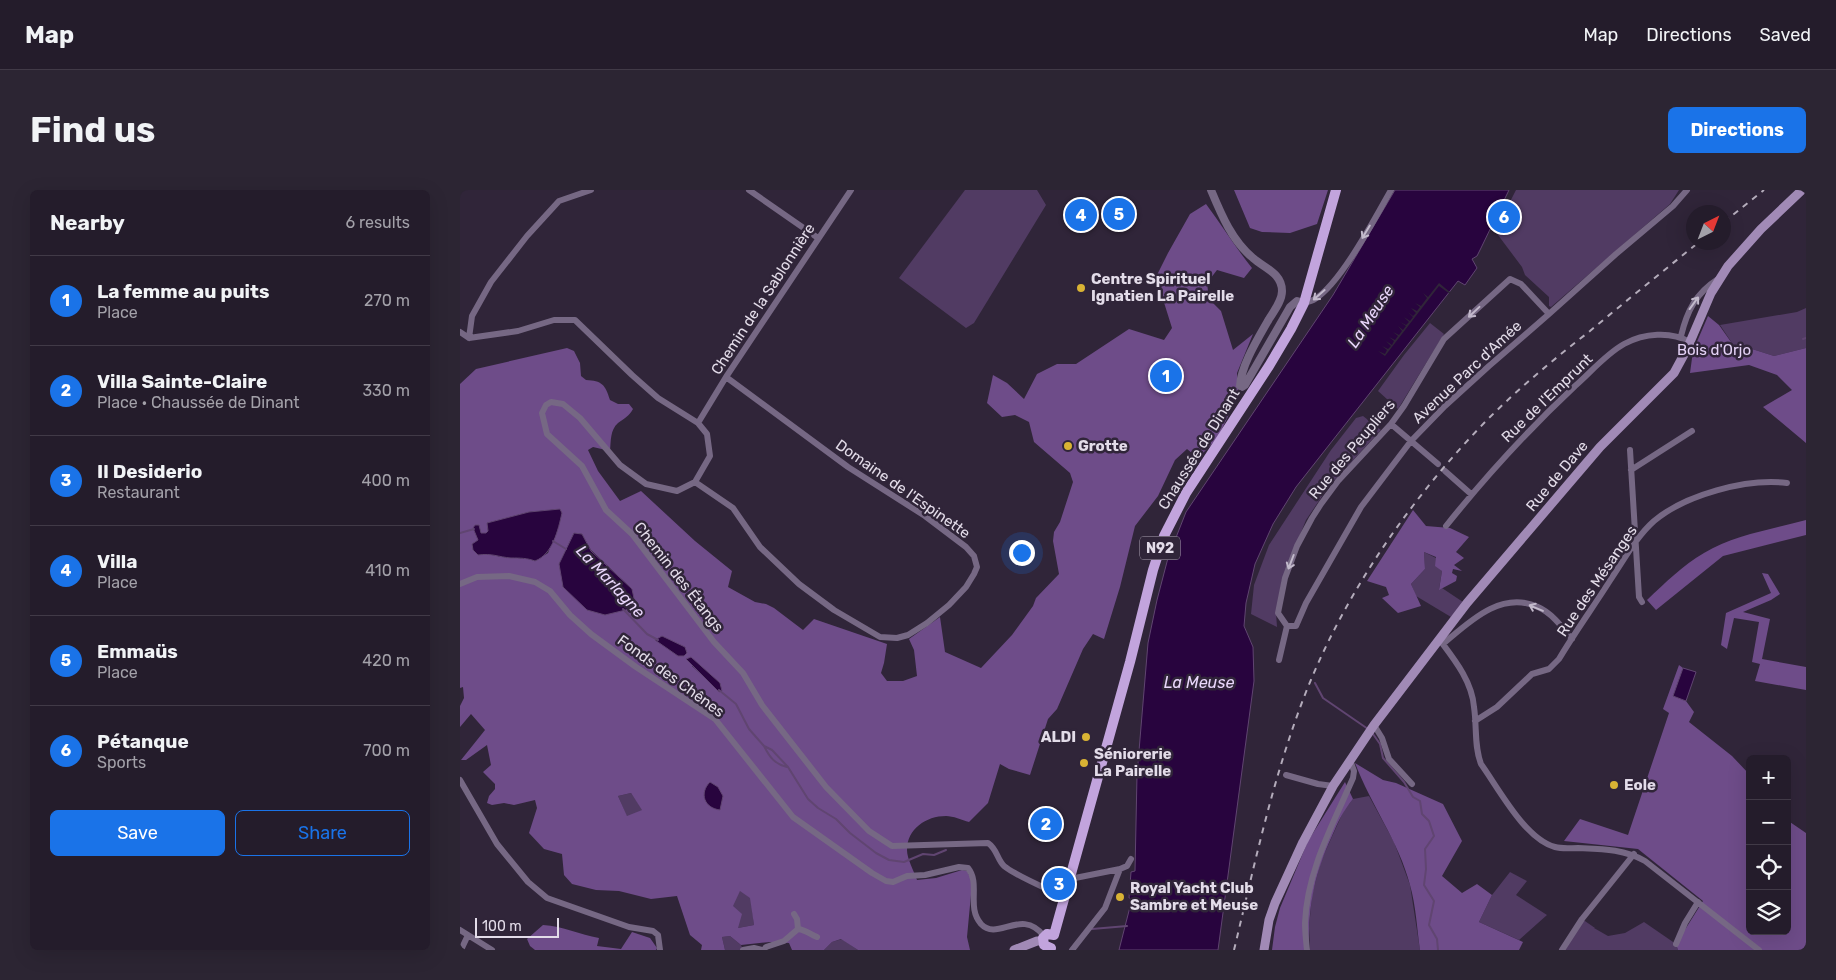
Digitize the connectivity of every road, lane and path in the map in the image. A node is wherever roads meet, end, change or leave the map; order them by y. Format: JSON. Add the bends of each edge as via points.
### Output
{"nodes":[{"id":1,"x":591,"y":190,"type":"edge"},
{"id":2,"x":749,"y":190,"type":"edge"},
{"id":3,"x":851,"y":190,"type":"edge"},
{"id":4,"x":1210,"y":190,"type":"edge"},
{"id":5,"x":1336,"y":190,"type":"edge"},
{"id":6,"x":1391,"y":190,"type":"edge"},
{"id":7,"x":1687,"y":190,"type":"edge"},
{"id":8,"x":1802,"y":190,"type":"edge"},
{"id":9,"x":818,"y":238,"type":"junction"},
{"id":10,"x":1720,"y":278,"type":"junction"},
{"id":11,"x":1304,"y":303,"type":"junction"},
{"id":12,"x":1549,"y":314,"type":"junction"},
{"id":13,"x":460,"y":332,"type":"edge"},
{"id":14,"x":1681,"y":336,"type":"junction"},
{"id":15,"x":470,"y":338,"type":"junction"},
{"id":16,"x":1690,"y":342,"type":"junction"},
{"id":17,"x":726,"y":377,"type":"junction"},
{"id":18,"x":698,"y":423,"type":"junction"},
{"id":19,"x":1391,"y":424,"type":"junction"},
{"id":20,"x":1692,"y":430,"type":"dead end"},
{"id":21,"x":1411,"y":441,"type":"junction"},
{"id":22,"x":1630,"y":450,"type":"dead end"},
{"id":23,"x":1438,"y":464,"type":"dead end"},
{"id":24,"x":1631,"y":470,"type":"junction"},
{"id":25,"x":1445,"y":471,"type":"dead end"},
{"id":26,"x":695,"y":482,"type":"junction"},
{"id":27,"x":1787,"y":483,"type":"dead end"},
{"id":28,"x":1471,"y":494,"type":"junction"},
{"id":29,"x":1446,"y":526,"type":"dead end"},
{"id":30,"x":1635,"y":543,"type":"junction"},
{"id":31,"x":460,"y":584,"type":"edge"},
{"id":32,"x":1642,"y":602,"type":"dead end"},
{"id":33,"x":1287,"y":626,"type":"junction"},
{"id":34,"x":1572,"y":639,"type":"junction"},
{"id":35,"x":1441,"y":641,"type":"junction"},
{"id":36,"x":1279,"y":660,"type":"dead end"},
{"id":37,"x":1475,"y":721,"type":"junction"},
{"id":38,"x":1374,"y":725,"type":"junction"},
{"id":39,"x":1350,"y":760,"type":"junction"},
{"id":40,"x":1286,"y":775,"type":"dead end"},
{"id":41,"x":460,"y":780,"type":"edge"},
{"id":42,"x":1412,"y":784,"type":"dead end"},
{"id":43,"x":1333,"y":786,"type":"junction"},
{"id":44,"x":1634,"y":854,"type":"junction"},
{"id":45,"x":1131,"y":859,"type":"dead end"},
{"id":46,"x":1120,"y":869,"type":"junction"},
{"id":47,"x":1070,"y":879,"type":"junction"},
{"id":48,"x":1064,"y":897,"type":"junction"},
{"id":49,"x":1698,"y":902,"type":"junction"},
{"id":50,"x":794,"y":914,"type":"dead end"},
{"id":51,"x":798,"y":929,"type":"junction"},
{"id":52,"x":460,"y":930,"type":"edge"},
{"id":53,"x":468,"y":935,"type":"junction"},
{"id":54,"x":818,"y":936,"type":"dead end"},
{"id":55,"x":1048,"y":942,"type":"edge"},
{"id":56,"x":1676,"y":944,"type":"dead end"},
{"id":57,"x":461,"y":950,"type":"edge"},
{"id":58,"x":492,"y":950,"type":"edge"},
{"id":59,"x":660,"y":950,"type":"edge"},
{"id":60,"x":743,"y":950,"type":"edge"},
{"id":61,"x":763,"y":950,"type":"edge"},
{"id":62,"x":1014,"y":950,"type":"edge"},
{"id":63,"x":1072,"y":950,"type":"edge"},
{"id":64,"x":1264,"y":950,"type":"edge"},
{"id":65,"x":1307,"y":950,"type":"edge"},
{"id":66,"x":1562,"y":950,"type":"edge"},
{"id":67,"x":1760,"y":950,"type":"edge"}],
"edges":[{"from":1,"to":15,"type":"street","via":[[560,201],[527,236],[492,282],[472,316]]},
{"from":2,"to":9,"type":"street"},
{"from":3,"to":9,"type":"street","name":"Chemin de la Sablonnière"},
{"from":4,"to":11,"type":"street","via":[[1229,229],[1252,258],[1274,272],[1282,291],[1241,374],[1240,386],[1245,386],[1290,307],[1297,301]]},
{"from":5,"to":11,"type":"main road","name":"Chaussée de Dinant","number":"N92"},
{"from":6,"to":11,"type":"street","one_way":true,"via":[[1356,250],[1332,283],[1315,300]]},
{"from":7,"to":12,"type":"street","name":"Avenue Parc d'Amée","via":[[1673,206]]},
{"from":8,"to":10,"type":"main road","name":"Rue de Dave","via":[[1743,248]]},
{"from":9,"to":17,"type":"street","name":"Chemin de la Sablonnière"},
{"from":14,"to":10,"type":"street","one_way":true,"via":[[1690,308],[1708,286]]},
{"from":10,"to":16,"type":"main road","name":"Rue de Dave"},
{"from":11,"to":47,"type":"main road","name":"Chaussée de Dinant","number":"N92","via":[[1269,366],[1186,493],[1164,536]]},
{"from":12,"to":19,"type":"street","name":"Rue des Peupliers","one_way":true,"via":[[1521,284],[1510,279],[1444,340]]},
{"from":12,"to":21,"type":"street","name":"Avenue Parc d'Amée","via":[[1459,392]]},
{"from":13,"to":15,"type":"street"},
{"from":14,"to":16,"type":"street"},
{"from":14,"to":28,"type":"street","name":"Rue de l'Emprunt","via":[[1653,335],[1624,344],[1539,420]]},
{"from":15,"to":18,"type":"street","via":[[554,320],[575,320],[658,398]]},
{"from":16,"to":35,"type":"main road","name":"Rue de Dave","via":[[1674,373],[1600,447]]},
{"from":17,"to":18,"type":"street","name":"Chemin de la Sablonnière"},
{"from":17,"to":26,"type":"street","name":"Domaine de l'Espinette","via":[[848,467],[966,546],[977,567],[966,588],[927,623],[897,638],[880,637],[834,610],[799,584],[760,547],[733,508]]},
{"from":18,"to":26,"type":"street","via":[[707,434],[710,456]]},
{"from":19,"to":21,"type":"street"},
{"from":19,"to":33,"type":"street","name":"Rue des Peupliers","one_way":true,"via":[[1338,481],[1297,546],[1285,578],[1278,613]]},
{"from":20,"to":24,"type":"street"},
{"from":21,"to":23,"type":"street"},
{"from":21,"to":33,"type":"street","name":"Avenue Parc d'Amée","via":[[1361,507],[1296,626]]},
{"from":22,"to":24,"type":"street"},
{"from":24,"to":30,"type":"street"},
{"from":25,"to":28,"type":"street"},
{"from":26,"to":48,"type":"street","name":"Chemin des Étangs","via":[[677,491],[646,484],[620,465],[580,418],[563,404],[551,402],[542,413],[547,434],[582,466],[606,510],[632,534],[714,642],[743,673],[762,705],[826,787],[869,831],[892,846],[988,843],[1006,867]]},
{"from":27,"to":30,"type":"street","name":"Rue des Mésanges","via":[[1741,486],[1686,501],[1654,521]]},
{"from":28,"to":29,"type":"street","name":"Rue de l'Emprunt"},
{"from":30,"to":32,"type":"street"},
{"from":30,"to":34,"type":"street","name":"Rue des Mésanges"},
{"from":31,"to":55,"type":"street","name":"Fonds des Chênes","via":[[477,577],[509,576],[536,582],[550,591],[591,634],[715,719],[793,817],[815,834],[886,881],[968,868],[974,880],[973,908],[981,924],[986,928],[1000,929],[1022,923],[1034,925]]},
{"from":33,"to":36,"type":"street"},
{"from":34,"to":35,"type":"street","one_way":true,"via":[[1539,607],[1520,602],[1494,606]]},
{"from":34,"to":37,"type":"street","name":"Rue des Mésanges","via":[[1549,669],[1532,674],[1497,707]]},
{"from":35,"to":37,"type":"street","via":[[1467,680]]},
{"from":35,"to":38,"type":"main road","name":"Rue de Dave"},
{"from":37,"to":44,"type":"street","via":[[1477,754],[1482,764],[1534,836],[1555,847],[1610,849]]},
{"from":38,"to":39,"type":"main road","name":"Rue de Dave"},
{"from":38,"to":42,"type":"street","via":[[1389,759]]},
{"from":39,"to":43,"type":"main road","name":"Rue de Dave"},
{"from":39,"to":65,"type":"street","via":[[1353,778],[1312,877],[1305,923]]},
{"from":40,"to":43,"type":"street"},
{"from":41,"to":59,"type":"street","via":[[497,844],[528,882],[547,898],[653,931],[658,935]]},
{"from":43,"to":64,"type":"main road","name":"Rue de Dave","via":[[1283,882],[1269,920]]},
{"from":44,"to":49,"type":"street"},
{"from":44,"to":66,"type":"street","via":[[1582,919]]},
{"from":45,"to":46,"type":"street","via":[[1128,866]]},
{"from":46,"to":47,"type":"street"},
{"from":46,"to":63,"type":"street","via":[[1105,908]]},
{"from":47,"to":48,"type":"main road","name":"Chaussée de Dinant","number":"N92"},
{"from":48,"to":55,"type":"main road","name":"Chaussée de Dinant","number":"N92"},
{"from":49,"to":56,"type":"street"},
{"from":49,"to":67,"type":"street"},
{"from":50,"to":51,"type":"street"},
{"from":51,"to":54,"type":"street"},
{"from":51,"to":61,"type":"street","via":[[784,941]]},
{"from":52,"to":53,"type":"street"},
{"from":53,"to":57,"type":"street"},
{"from":53,"to":58,"type":"street"},
{"from":55,"to":62,"type":"main road","via":[[1036,941]]},
{"from":60,"to":61,"type":"street"}]}
